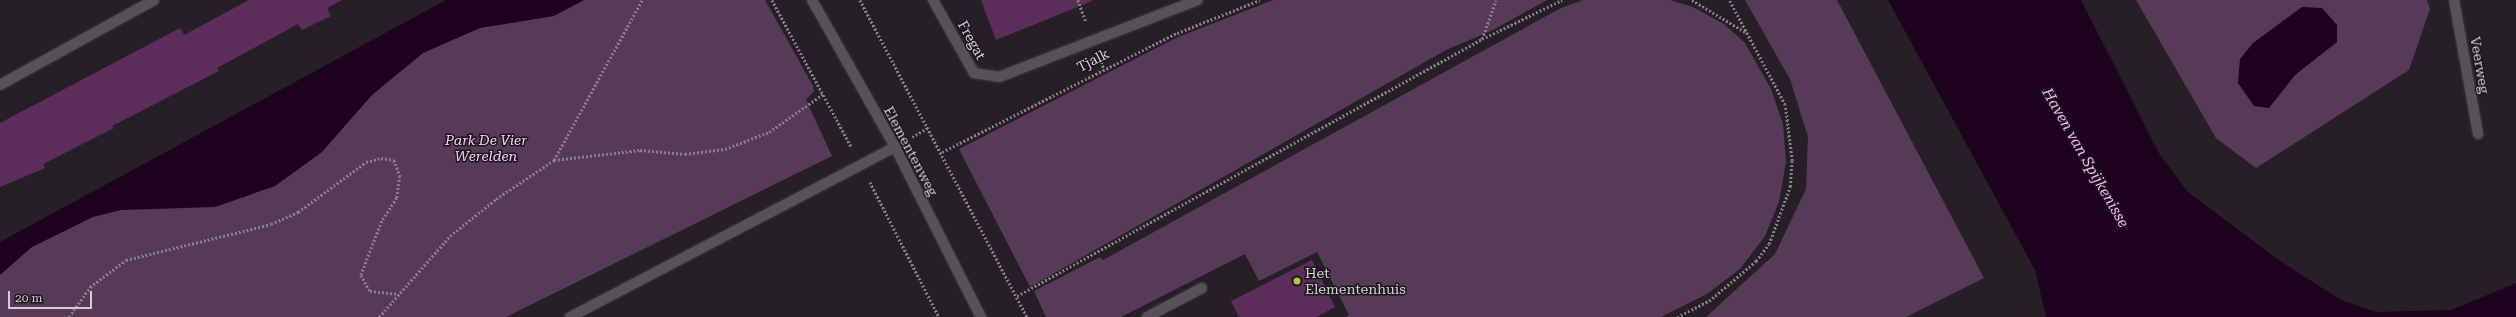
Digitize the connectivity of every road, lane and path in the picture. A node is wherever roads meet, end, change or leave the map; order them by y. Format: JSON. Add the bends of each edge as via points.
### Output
{"nodes":[{"id":1,"x":154,"y":0,"type":"edge"},
{"id":2,"x":642,"y":0,"type":"edge"},
{"id":3,"x":812,"y":0,"type":"edge"},
{"id":4,"x":860,"y":0,"type":"edge"},
{"id":5,"x":933,"y":0,"type":"edge"},
{"id":6,"x":1198,"y":0,"type":"edge"},
{"id":7,"x":1260,"y":0,"type":"edge"},
{"id":8,"x":1496,"y":0,"type":"edge"},
{"id":9,"x":1562,"y":0,"type":"edge"},
{"id":10,"x":1692,"y":0,"type":"edge"},
{"id":11,"x":1729,"y":0,"type":"edge"},
{"id":12,"x":2454,"y":0,"type":"edge"},
{"id":13,"x":1747,"y":33,"type":"junction"},
{"id":14,"x":1482,"y":39,"type":"junction"},
{"id":15,"x":1101,"y":60,"type":"dead end"},
{"id":16,"x":1104,"y":70,"type":"junction"},
{"id":17,"x":974,"y":73,"type":"joint"},
{"id":18,"x":0,"y":85,"type":"edge"},
{"id":19,"x":823,"y":94,"type":"dead end"},
{"id":20,"x":2478,"y":134,"type":"dead end"},
{"id":21,"x":895,"y":147,"type":"junction"},
{"id":22,"x":942,"y":152,"type":"junction"},
{"id":23,"x":554,"y":160,"type":"junction"},
{"id":24,"x":1202,"y":288,"type":"dead end"},
{"id":25,"x":397,"y":294,"type":"junction"},
{"id":26,"x":1017,"y":296,"type":"junction"},
{"id":27,"x":70,"y":317,"type":"edge"},
{"id":28,"x":378,"y":317,"type":"edge"},
{"id":29,"x":570,"y":317,"type":"edge"},
{"id":30,"x":981,"y":317,"type":"edge"},
{"id":31,"x":1027,"y":317,"type":"edge"},
{"id":32,"x":1147,"y":317,"type":"edge"},
{"id":33,"x":1677,"y":317,"type":"edge"}],
"edges":[{"from":1,"to":18,"type":"street"},
{"from":2,"to":23,"type":"path"},
{"from":3,"to":21,"type":"street","name":"Elementenweg"},
{"from":4,"to":22,"type":"path","name":"Elementenweg"},
{"from":5,"to":17,"type":"street","name":"Fregat"},
{"from":6,"to":17,"type":"street","name":"Tjalk","via":[[1000,77]]},
{"from":7,"to":16,"type":"path","name":"Tjalk","via":[[1176,33]]},
{"from":8,"to":14,"type":"path"},
{"from":9,"to":14,"type":"path"},
{"from":10,"to":13,"type":"path"},
{"from":11,"to":13,"type":"path"},
{"from":12,"to":20,"type":"street","name":"Veerweg"},
{"from":13,"to":33,"type":"path","via":[[1786,105],[1792,161],[1790,187],[1769,244],[1756,261],[1709,301]]},
{"from":14,"to":26,"type":"path"},
{"from":15,"to":16,"type":"path"},
{"from":16,"to":22,"type":"path","name":"Tjalk"},
{"from":19,"to":23,"type":"path","via":[[769,132],[725,149],[685,154],[640,150]]},
{"from":21,"to":29,"type":"street"},
{"from":21,"to":30,"type":"street","name":"Elementenweg"},
{"from":22,"to":26,"type":"path","name":"Elementenweg"},
{"from":23,"to":25,"type":"path","via":[[496,199],[450,236]]},
{"from":24,"to":32,"type":"street"},
{"from":25,"to":27,"type":"path","via":[[370,291],[361,274],[382,221],[397,198],[400,176],[394,160],[381,158],[366,162],[298,212],[271,224],[126,260],[90,287]]},
{"from":25,"to":28,"type":"path"},
{"from":26,"to":31,"type":"path","name":"Elementenweg"}]}
